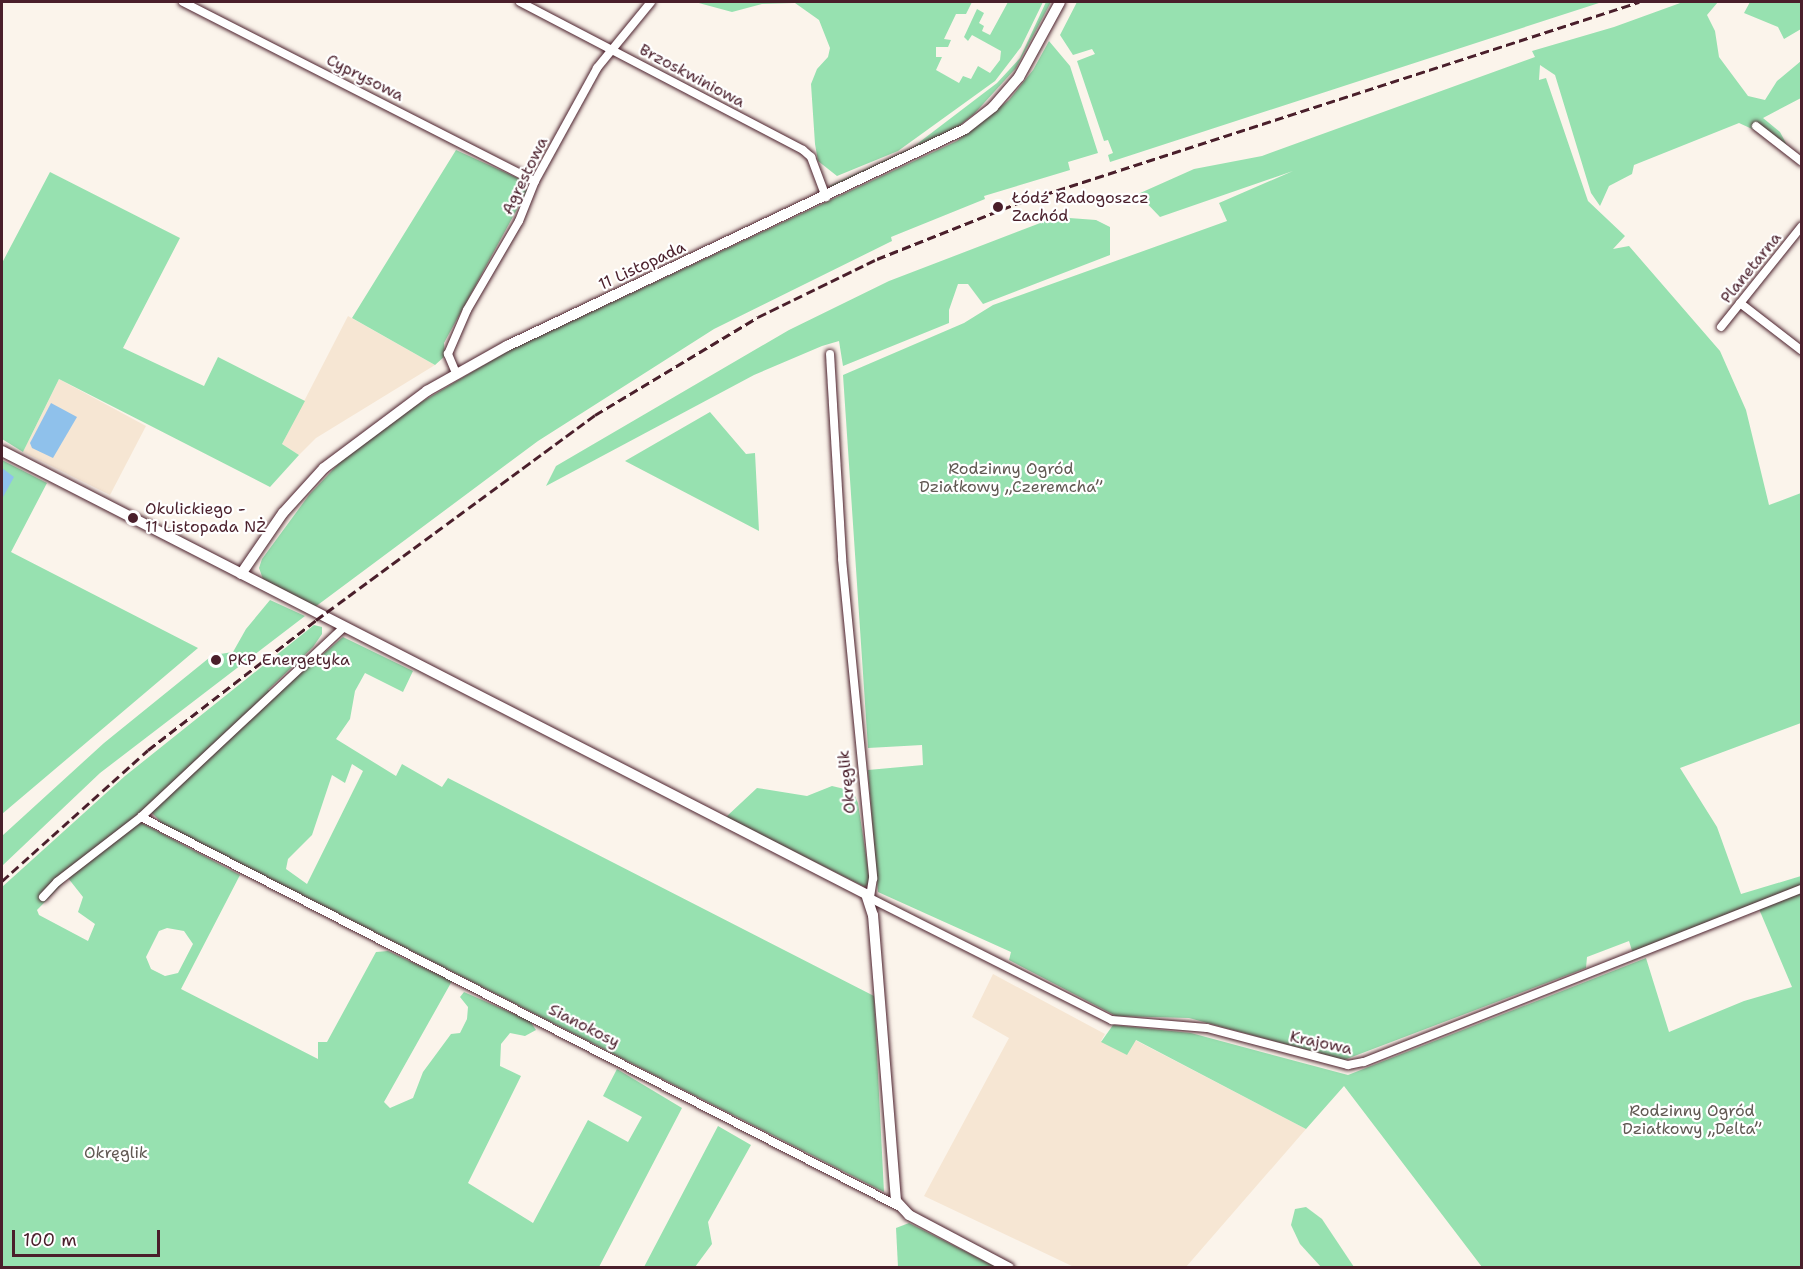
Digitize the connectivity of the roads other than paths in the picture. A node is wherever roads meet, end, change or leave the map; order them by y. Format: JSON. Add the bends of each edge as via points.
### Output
{"nodes":[{"id":1,"x":183,"y":2,"type":"edge"},
{"id":2,"x":520,"y":2,"type":"edge"},
{"id":3,"x":651,"y":2,"type":"edge"},
{"id":4,"x":1060,"y":2,"type":"edge"},
{"id":5,"x":613,"y":50,"type":"junction"},
{"id":6,"x":1756,"y":126,"type":"dead end"},
{"id":7,"x":1802,"y":162,"type":"edge"},
{"id":8,"x":535,"y":181,"type":"junction"},
{"id":9,"x":825,"y":197,"type":"junction"},
{"id":10,"x":1802,"y":226,"type":"edge"},
{"id":11,"x":1740,"y":303,"type":"junction"},
{"id":12,"x":1721,"y":327,"type":"dead end"},
{"id":13,"x":1802,"y":351,"type":"edge"},
{"id":14,"x":830,"y":354,"type":"dead end"},
{"id":15,"x":456,"y":373,"type":"junction"},
{"id":16,"x":2,"y":451,"type":"edge"},
{"id":17,"x":241,"y":574,"type":"junction"},
{"id":18,"x":344,"y":627,"type":"junction"},
{"id":19,"x":141,"y":817,"type":"junction"},
{"id":20,"x":1802,"y":889,"type":"edge"},
{"id":21,"x":43,"y":897,"type":"dead end"},
{"id":22,"x":870,"y":898,"type":"junction"},
{"id":23,"x":898,"y":1206,"type":"junction"},
{"id":24,"x":1009,"y":1268,"type":"edge"}],
"edges":[{"from":1,"to":8,"type":"street","name":"Cyprysowa"},
{"from":2,"to":5,"type":"street","name":"Brzoskwiniowa"},
{"from":3,"to":5,"type":"street","name":"Agrestowa"},
{"from":4,"to":9,"type":"street","name":"11 Listopada","via":[[1029,63],[981,117],[944,141]]},
{"from":5,"to":8,"type":"street","name":"Agrestowa","via":[[595,73]]},
{"from":5,"to":9,"type":"street","name":"Brzoskwiniowa","via":[[803,150],[811,156]]},
{"from":6,"to":7,"type":"street"},
{"from":8,"to":15,"type":"street","name":"Agrestowa","via":[[519,221],[452,338],[448,354]]},
{"from":9,"to":15,"type":"street","name":"11 Listopada"},
{"from":10,"to":11,"type":"street","name":"Planetarna"},
{"from":11,"to":12,"type":"street","name":"Planetarna"},
{"from":11,"to":13,"type":"street"},
{"from":14,"to":22,"type":"street","name":"Okręglik","via":[[842,560],[873,878]]},
{"from":15,"to":17,"type":"street","name":"11 Listopada","via":[[393,413],[332,460],[283,513]]},
{"from":16,"to":17,"type":"street"},
{"from":17,"to":18,"type":"street"},
{"from":18,"to":19,"type":"street"},
{"from":18,"to":22,"type":"street"},
{"from":19,"to":21,"type":"street"},
{"from":19,"to":23,"type":"street","name":"Sianokosy"},
{"from":20,"to":22,"type":"street","name":"Krajowa","via":[[1348,1065],[1207,1028],[1112,1020]]},
{"from":22,"to":23,"type":"street","name":"Okręglik"},
{"from":23,"to":24,"type":"street","name":"Sianokosy"}]}
